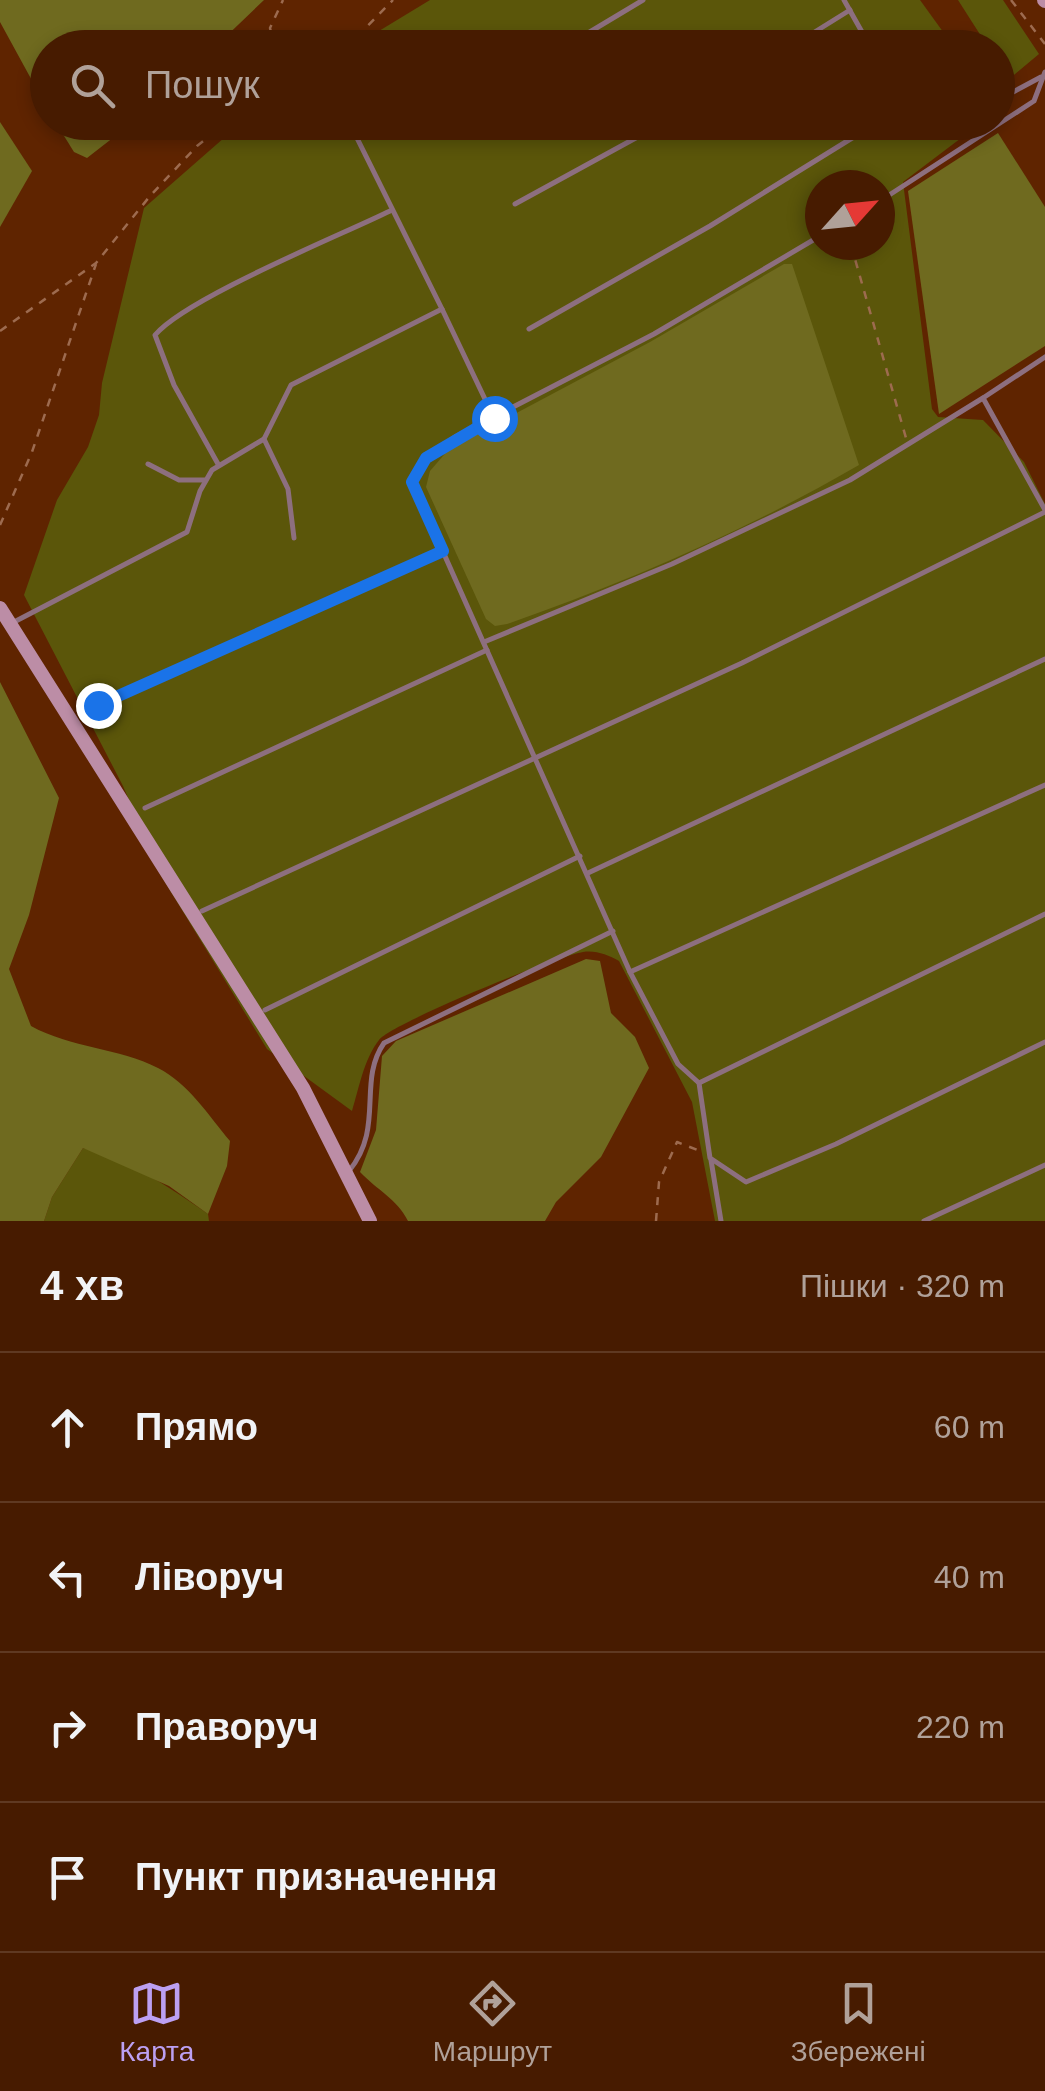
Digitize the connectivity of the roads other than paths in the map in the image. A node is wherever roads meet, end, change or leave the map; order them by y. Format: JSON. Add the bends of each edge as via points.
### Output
{"nodes":[{"id":1,"x":644,"y":0,"type":"edge"},
{"id":2,"x":844,"y":0,"type":"edge"},
{"id":3,"x":850,"y":10,"type":"junction"},
{"id":4,"x":593,"y":30,"type":"edge"},
{"id":5,"x":818,"y":30,"type":"edge"},
{"id":6,"x":861,"y":30,"type":"edge"},
{"id":7,"x":1044,"y":74,"type":"edge"},
{"id":8,"x":1015,"y":90,"type":"edge"},
{"id":9,"x":1015,"y":112,"type":"edge"},
{"id":10,"x":357,"y":140,"type":"edge"},
{"id":11,"x":632,"y":140,"type":"edge"},
{"id":12,"x":849,"y":140,"type":"edge"},
{"id":13,"x":973,"y":140,"type":"edge"},
{"id":14,"x":895,"y":191,"type":"edge"},
{"id":15,"x":515,"y":204,"type":"dead end"},
{"id":16,"x":390,"y":210,"type":"junction"},
{"id":17,"x":805,"y":245,"type":"edge"},
{"id":18,"x":442,"y":309,"type":"junction"},
{"id":19,"x":528,"y":329,"type":"dead end"},
{"id":20,"x":1045,"y":357,"type":"edge"},
{"id":21,"x":984,"y":398,"type":"junction"},
{"id":22,"x":494,"y":418,"type":"junction"},
{"id":23,"x":264,"y":438,"type":"junction"},
{"id":24,"x":148,"y":464,"type":"dead end"},
{"id":25,"x":218,"y":464,"type":"junction"},
{"id":26,"x":204,"y":480,"type":"junction"},
{"id":27,"x":1045,"y":511,"type":"edge"},
{"id":28,"x":294,"y":538,"type":"dead end"},
{"id":29,"x":443,"y":551,"type":"junction"},
{"id":30,"x":0,"y":608,"type":"edge"},
{"id":31,"x":12,"y":623,"type":"junction"},
{"id":32,"x":484,"y":642,"type":"junction"},
{"id":33,"x":487,"y":650,"type":"junction"},
{"id":34,"x":1045,"y":659,"type":"edge"},
{"id":35,"x":98,"y":705,"type":"dead end"},
{"id":36,"x":534,"y":760,"type":"junction"},
{"id":37,"x":1045,"y":784,"type":"edge"},
{"id":38,"x":144,"y":808,"type":"dead end"},
{"id":39,"x":580,"y":856,"type":"junction"},
{"id":40,"x":588,"y":873,"type":"junction"},
{"id":41,"x":202,"y":912,"type":"dead end"},
{"id":42,"x":1045,"y":914,"type":"edge"},
{"id":43,"x":613,"y":932,"type":"junction"},
{"id":44,"x":630,"y":972,"type":"junction"},
{"id":45,"x":265,"y":1010,"type":"dead end"},
{"id":46,"x":1045,"y":1042,"type":"edge"},
{"id":47,"x":699,"y":1083,"type":"junction"},
{"id":48,"x":710,"y":1158,"type":"junction"},
{"id":49,"x":1045,"y":1165,"type":"edge"},
{"id":50,"x":347,"y":1173,"type":"junction"},
{"id":51,"x":370,"y":1221,"type":"edge"},
{"id":52,"x":721,"y":1221,"type":"edge"},
{"id":53,"x":924,"y":1221,"type":"edge"}],
"edges":[{"from":1,"to":4,"type":"lane"},
{"from":2,"to":3,"type":"lane"},
{"from":3,"to":5,"type":"lane"},
{"from":3,"to":6,"type":"lane"},
{"from":7,"to":8,"type":"lane"},
{"from":7,"to":9,"type":"lane","via":[[1034,100]]},
{"from":10,"to":16,"type":"lane"},
{"from":11,"to":15,"type":"lane"},
{"from":12,"to":19,"type":"lane"},
{"from":13,"to":14,"type":"lane"},
{"from":16,"to":18,"type":"lane"},
{"from":16,"to":25,"type":"lane","via":[[209,299],[155,335]]},
{"from":17,"to":22,"type":"lane"},
{"from":18,"to":22,"type":"lane"},
{"from":18,"to":23,"type":"lane","via":[[291,385]]},
{"from":20,"to":21,"type":"lane"},
{"from":21,"to":27,"type":"lane"},
{"from":21,"to":32,"type":"lane","via":[[850,480]]},
{"from":22,"to":29,"type":"lane","via":[[426,458],[412,482]]},
{"from":23,"to":25,"type":"lane"},
{"from":23,"to":28,"type":"lane","via":[[288,490]]},
{"from":24,"to":26,"type":"lane","via":[[179,480]]},
{"from":25,"to":26,"type":"lane"},
{"from":26,"to":31,"type":"lane","via":[[187,532]]},
{"from":27,"to":36,"type":"lane"},
{"from":29,"to":32,"type":"lane"},
{"from":29,"to":35,"type":"lane"},
{"from":30,"to":31,"type":"street"},
{"from":31,"to":50,"type":"street","via":[[303,1088]]},
{"from":32,"to":33,"type":"lane"},
{"from":33,"to":36,"type":"lane"},
{"from":33,"to":38,"type":"lane"},
{"from":34,"to":40,"type":"lane"},
{"from":36,"to":39,"type":"lane"},
{"from":36,"to":41,"type":"lane"},
{"from":37,"to":44,"type":"lane"},
{"from":39,"to":40,"type":"lane"},
{"from":39,"to":45,"type":"lane"},
{"from":40,"to":43,"type":"lane"},
{"from":42,"to":47,"type":"lane"},
{"from":43,"to":44,"type":"lane"},
{"from":43,"to":50,"type":"lane","via":[[384,1043],[370,1074],[369,1135]]},
{"from":44,"to":47,"type":"lane","via":[[678,1064]]},
{"from":46,"to":48,"type":"lane","via":[[746,1182]]},
{"from":47,"to":48,"type":"lane"},
{"from":48,"to":52,"type":"lane"},
{"from":49,"to":53,"type":"lane"},
{"from":50,"to":51,"type":"street"}]}
